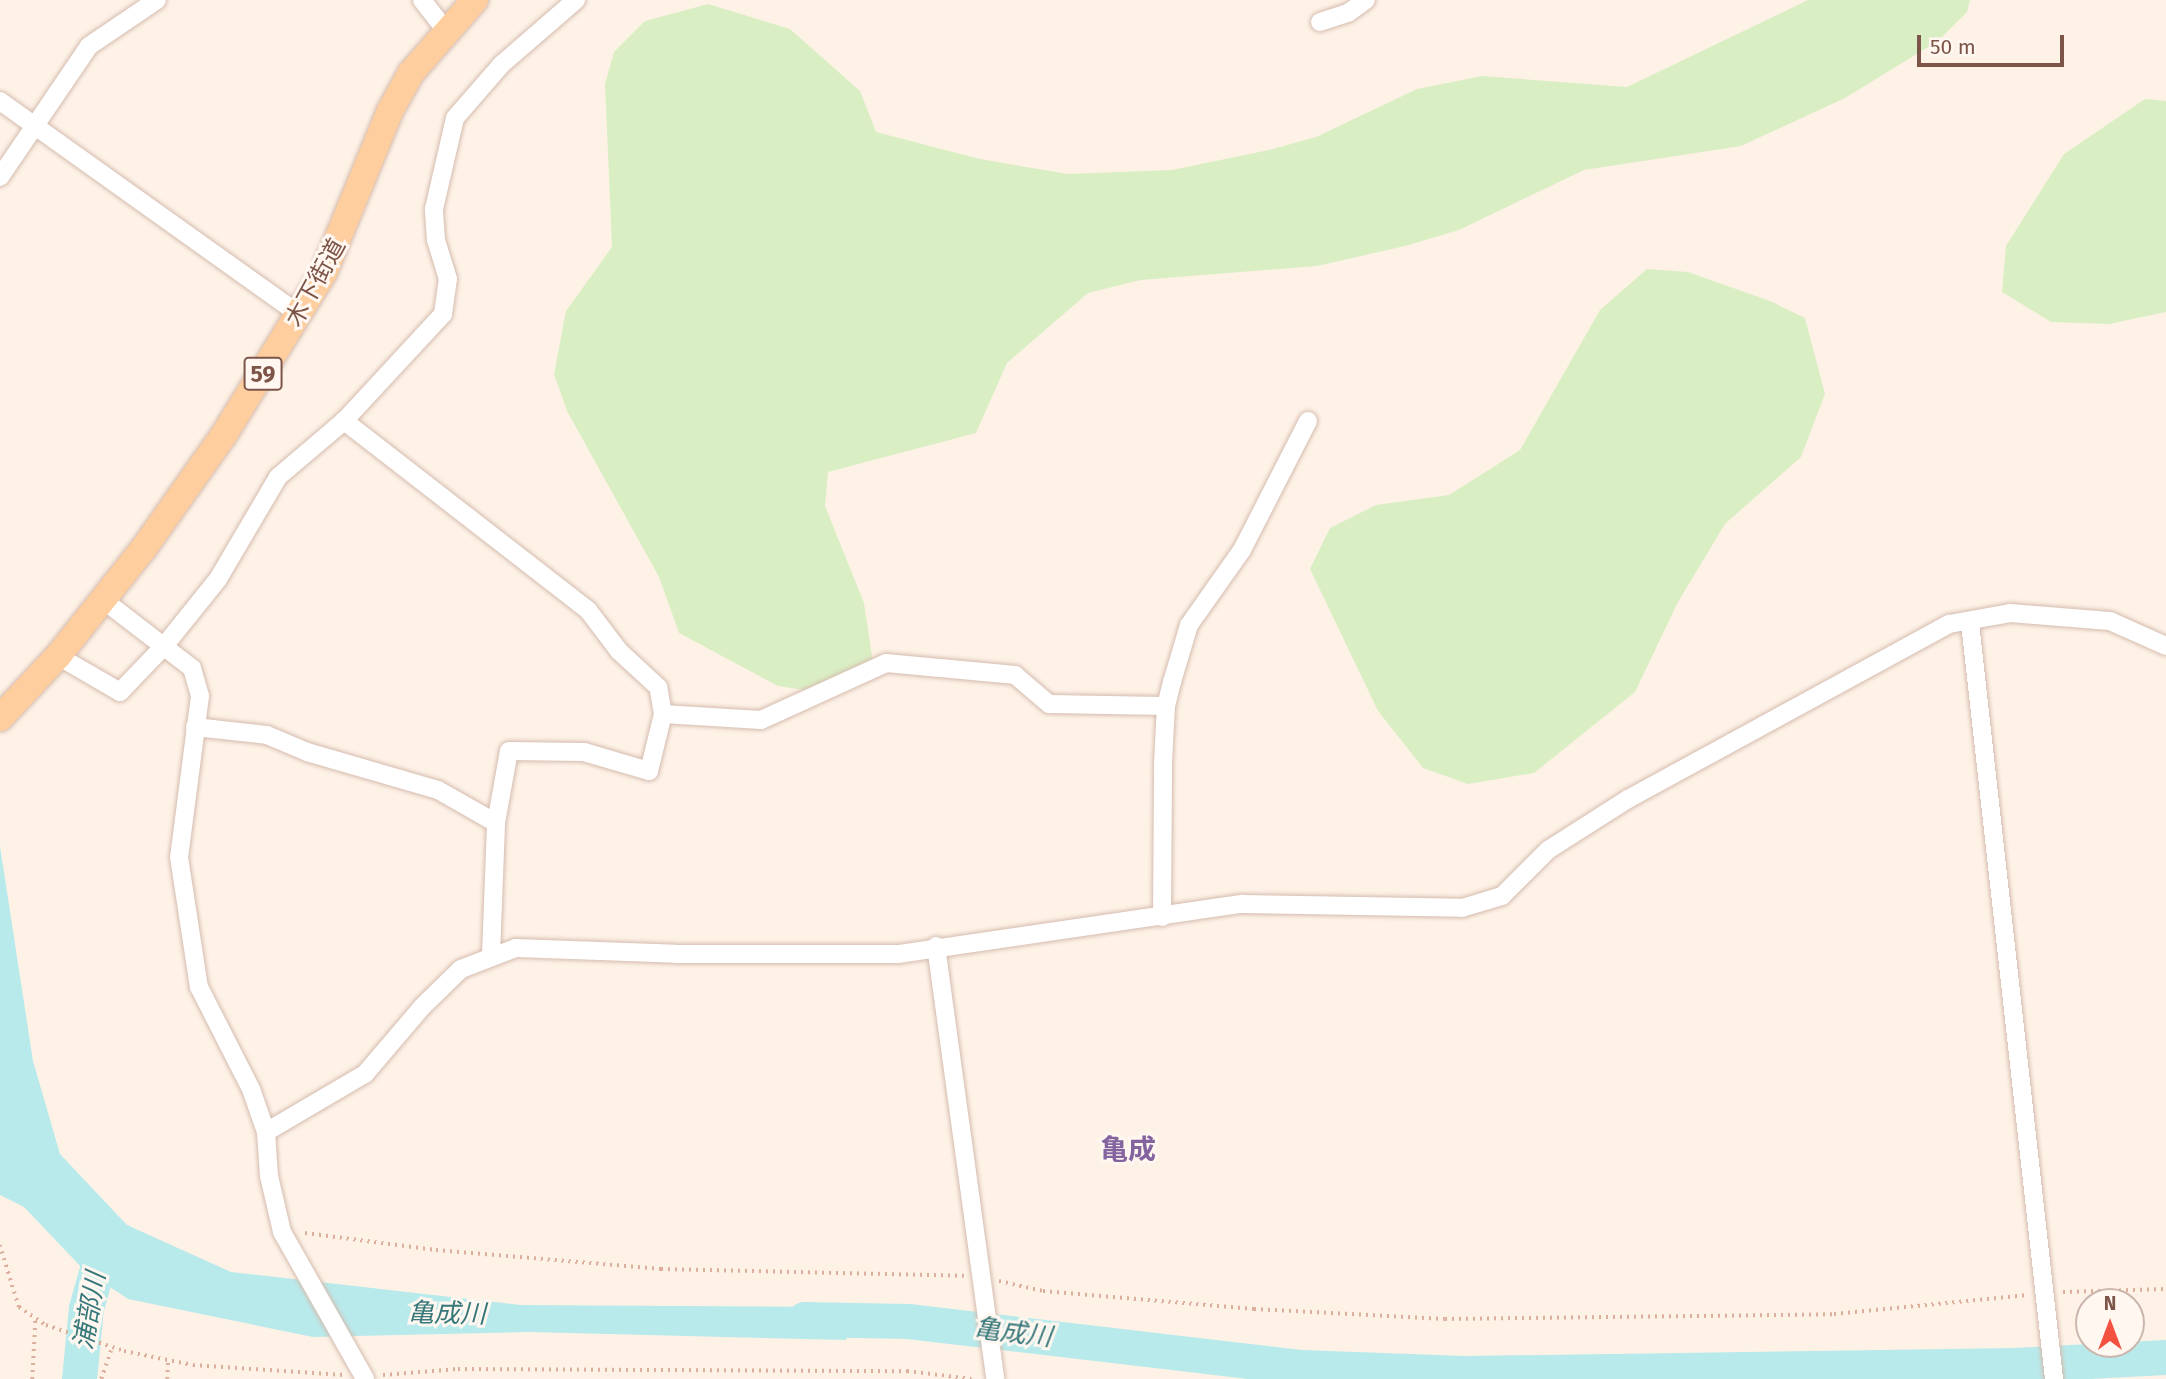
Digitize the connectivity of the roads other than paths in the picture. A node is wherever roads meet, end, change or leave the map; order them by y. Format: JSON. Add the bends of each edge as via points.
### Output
{"nodes":[{"id":1,"x":157,"y":0,"type":"edge"},
{"id":2,"x":422,"y":0,"type":"edge"},
{"id":3,"x":475,"y":0,"type":"edge"},
{"id":4,"x":576,"y":0,"type":"edge"},
{"id":5,"x":1366,"y":0,"type":"edge"},
{"id":6,"x":1320,"y":22,"type":"dead end"},
{"id":7,"x":445,"y":29,"type":"junction"},
{"id":8,"x":0,"y":101,"type":"edge"},
{"id":9,"x":35,"y":126,"type":"junction"},
{"id":10,"x":0,"y":177,"type":"edge"},
{"id":11,"x":299,"y":314,"type":"junction"},
{"id":12,"x":344,"y":421,"type":"junction"},
{"id":13,"x":1308,"y":421,"type":"dead end"},
{"id":14,"x":102,"y":599,"type":"junction"},
{"id":15,"x":1970,"y":623,"type":"junction"},
{"id":16,"x":165,"y":645,"type":"junction"},
{"id":17,"x":2166,"y":646,"type":"edge"},
{"id":18,"x":58,"y":656,"type":"junction"},
{"id":19,"x":1166,"y":706,"type":"junction"},
{"id":20,"x":663,"y":714,"type":"junction"},
{"id":21,"x":0,"y":718,"type":"edge"},
{"id":22,"x":195,"y":727,"type":"junction"},
{"id":23,"x":496,"y":823,"type":"junction"},
{"id":24,"x":1162,"y":917,"type":"junction"},
{"id":25,"x":936,"y":946,"type":"junction"},
{"id":26,"x":491,"y":955,"type":"junction"},
{"id":27,"x":266,"y":1132,"type":"junction"},
{"id":28,"x":364,"y":1377,"type":"edge"},
{"id":29,"x":995,"y":1379,"type":"edge"},
{"id":30,"x":2054,"y":1379,"type":"edge"}],
"edges":[{"from":1,"to":9,"type":"street","via":[[89,46]]},
{"from":2,"to":7,"type":"street"},
{"from":3,"to":7,"type":"main road","name":"木下街道","number":"59"},
{"from":4,"to":12,"type":"street","via":[[495,71],[455,118],[434,209],[436,240],[448,279],[443,314]]},
{"from":5,"to":6,"type":"street","via":[[1348,13]]},
{"from":7,"to":11,"type":"main road","name":"木下街道","number":"59","via":[[390,111],[345,229]]},
{"from":8,"to":9,"type":"street"},
{"from":9,"to":10,"type":"street"},
{"from":9,"to":11,"type":"street"},
{"from":11,"to":14,"type":"main road","name":"木下街道","number":"59","via":[[225,433]]},
{"from":12,"to":16,"type":"street","via":[[278,477],[218,579]]},
{"from":12,"to":20,"type":"street","via":[[588,610],[619,651],[659,687]]},
{"from":13,"to":19,"type":"street","via":[[1242,550],[1189,625]]},
{"from":14,"to":16,"type":"street"},
{"from":14,"to":18,"type":"main road","name":"木下街道","number":"59"},
{"from":15,"to":17,"type":"street","via":[[2010,613],[2110,621]]},
{"from":15,"to":24,"type":"street","via":[[1938,629],[1628,799],[1548,850],[1502,896],[1462,908],[1242,904]]},
{"from":15,"to":30,"type":"street"},
{"from":16,"to":18,"type":"street","via":[[120,692]]},
{"from":16,"to":22,"type":"street","via":[[192,668],[200,696]]},
{"from":18,"to":21,"type":"main road","name":"木下街道","number":"59"},
{"from":19,"to":20,"type":"street","via":[[1049,704],[1015,675],[886,663],[761,720]]},
{"from":19,"to":24,"type":"street"},
{"from":20,"to":23,"type":"street","via":[[649,771],[584,752],[509,751]]},
{"from":22,"to":23,"type":"street","via":[[267,735],[307,752],[438,790]]},
{"from":22,"to":27,"type":"street","via":[[180,858],[199,987],[251,1089]]},
{"from":23,"to":26,"type":"street"},
{"from":24,"to":25,"type":"street"},
{"from":25,"to":26,"type":"street","via":[[898,954],[516,948]]},
{"from":25,"to":29,"type":"street"},
{"from":26,"to":27,"type":"street","via":[[461,969],[365,1074]]},
{"from":27,"to":28,"type":"street","via":[[269,1175],[282,1232]]}]}
